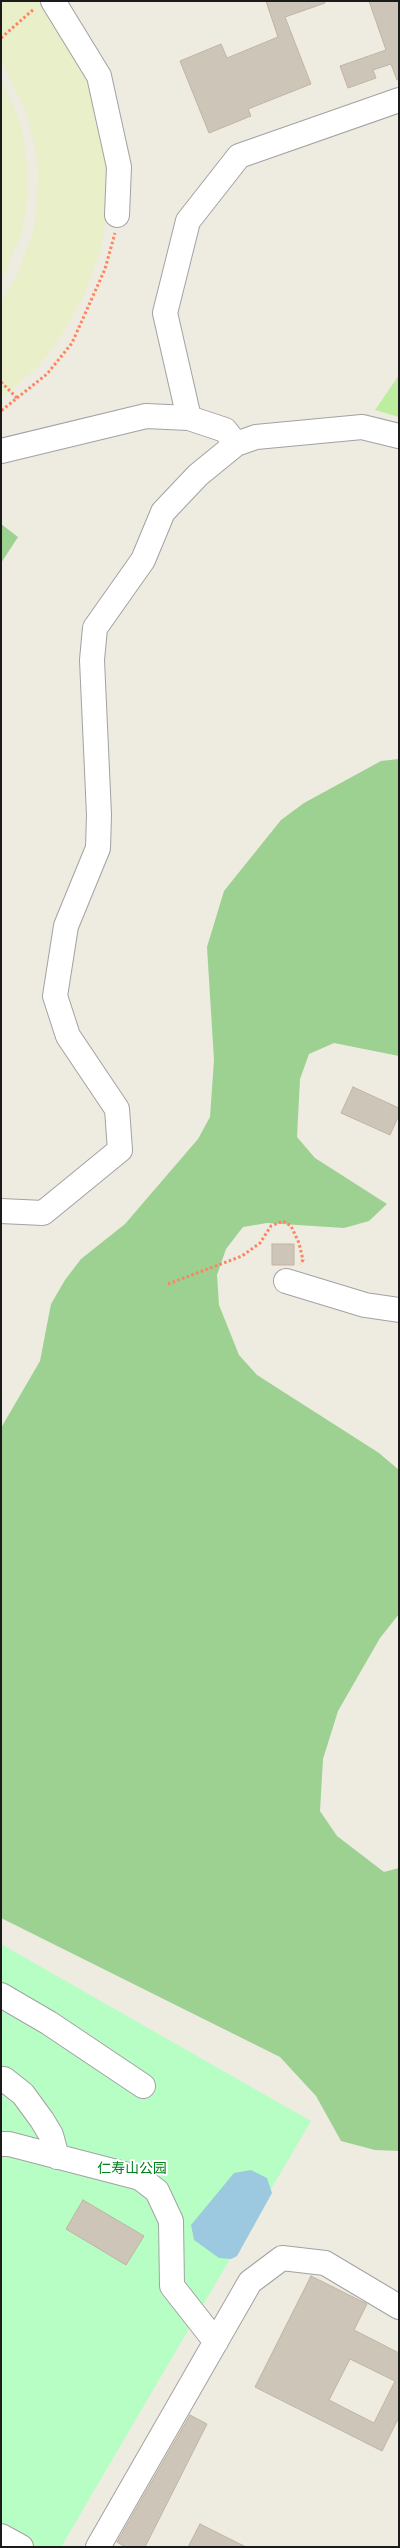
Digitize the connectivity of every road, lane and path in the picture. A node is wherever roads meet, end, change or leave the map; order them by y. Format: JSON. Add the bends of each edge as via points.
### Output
{"nodes":[{"id":1,"x":45,"y":4,"type":"edge"},
{"id":2,"x":1,"y":38,"type":"edge"},
{"id":3,"x":399,"y":100,"type":"edge"},
{"id":4,"x":117,"y":215,"type":"joint"},
{"id":5,"x":1,"y":382,"type":"edge"},
{"id":6,"x":17,"y":398,"type":"junction"},
{"id":7,"x":1,"y":411,"type":"edge"},
{"id":8,"x":190,"y":418,"type":"junction"},
{"id":9,"x":399,"y":436,"type":"edge"},
{"id":10,"x":236,"y":444,"type":"junction"},
{"id":11,"x":1,"y":451,"type":"edge"},
{"id":12,"x":1,"y":1211,"type":"edge"},
{"id":13,"x":286,"y":1281,"type":"joint"},
{"id":14,"x":168,"y":1284,"type":"dead end"},
{"id":15,"x":399,"y":1310,"type":"edge"},
{"id":16,"x":1,"y":1995,"type":"edge"},
{"id":17,"x":4,"y":2079,"type":"dead end"},
{"id":18,"x":143,"y":2086,"type":"dead end"},
{"id":19,"x":1,"y":2144,"type":"edge"},
{"id":20,"x":57,"y":2156,"type":"junction"},
{"id":21,"x":399,"y":2307,"type":"edge"},
{"id":22,"x":216,"y":2342,"type":"junction"},
{"id":23,"x":1,"y":2536,"type":"edge"},
{"id":24,"x":21,"y":2547,"type":"edge"},
{"id":25,"x":98,"y":2547,"type":"edge"}],
"edges":[{"from":1,"to":2,"type":"path"},
{"from":1,"to":4,"type":"street","via":[[98,76],[119,168]]},
{"from":3,"to":8,"type":"street","via":[[238,156],[188,221],[165,313]]},
{"from":4,"to":6,"type":"path","via":[[115,236],[105,269],[72,343],[47,374]]},
{"from":5,"to":6,"type":"path"},
{"from":6,"to":7,"type":"path"},
{"from":8,"to":10,"type":"street","via":[[224,430]]},
{"from":8,"to":11,"type":"street","via":[[146,416]]},
{"from":9,"to":10,"type":"street","via":[[362,427],[256,437]]},
{"from":10,"to":12,"type":"street","via":[[198,475],[163,512],[143,560],[95,628],[92,660],[98,848],[66,926],[55,996],[68,1036],[117,1109],[120,1150],[43,1213]]},
{"from":13,"to":14,"type":"path","via":[[303,1260],[291,1226],[283,1221],[271,1226],[260,1243],[242,1256]]},
{"from":13,"to":15,"type":"street","via":[[365,1305]]},
{"from":16,"to":18,"type":"street"},
{"from":17,"to":20,"type":"street","via":[[23,2094],[42,2120],[51,2135]]},
{"from":19,"to":20,"type":"street"},
{"from":20,"to":22,"type":"street","via":[[140,2178],[157,2191],[171,2221],[172,2286]]},
{"from":21,"to":22,"type":"street","via":[[326,2263],[282,2258],[250,2282]]},
{"from":22,"to":25,"type":"street"},
{"from":23,"to":24,"type":"street"}]}
